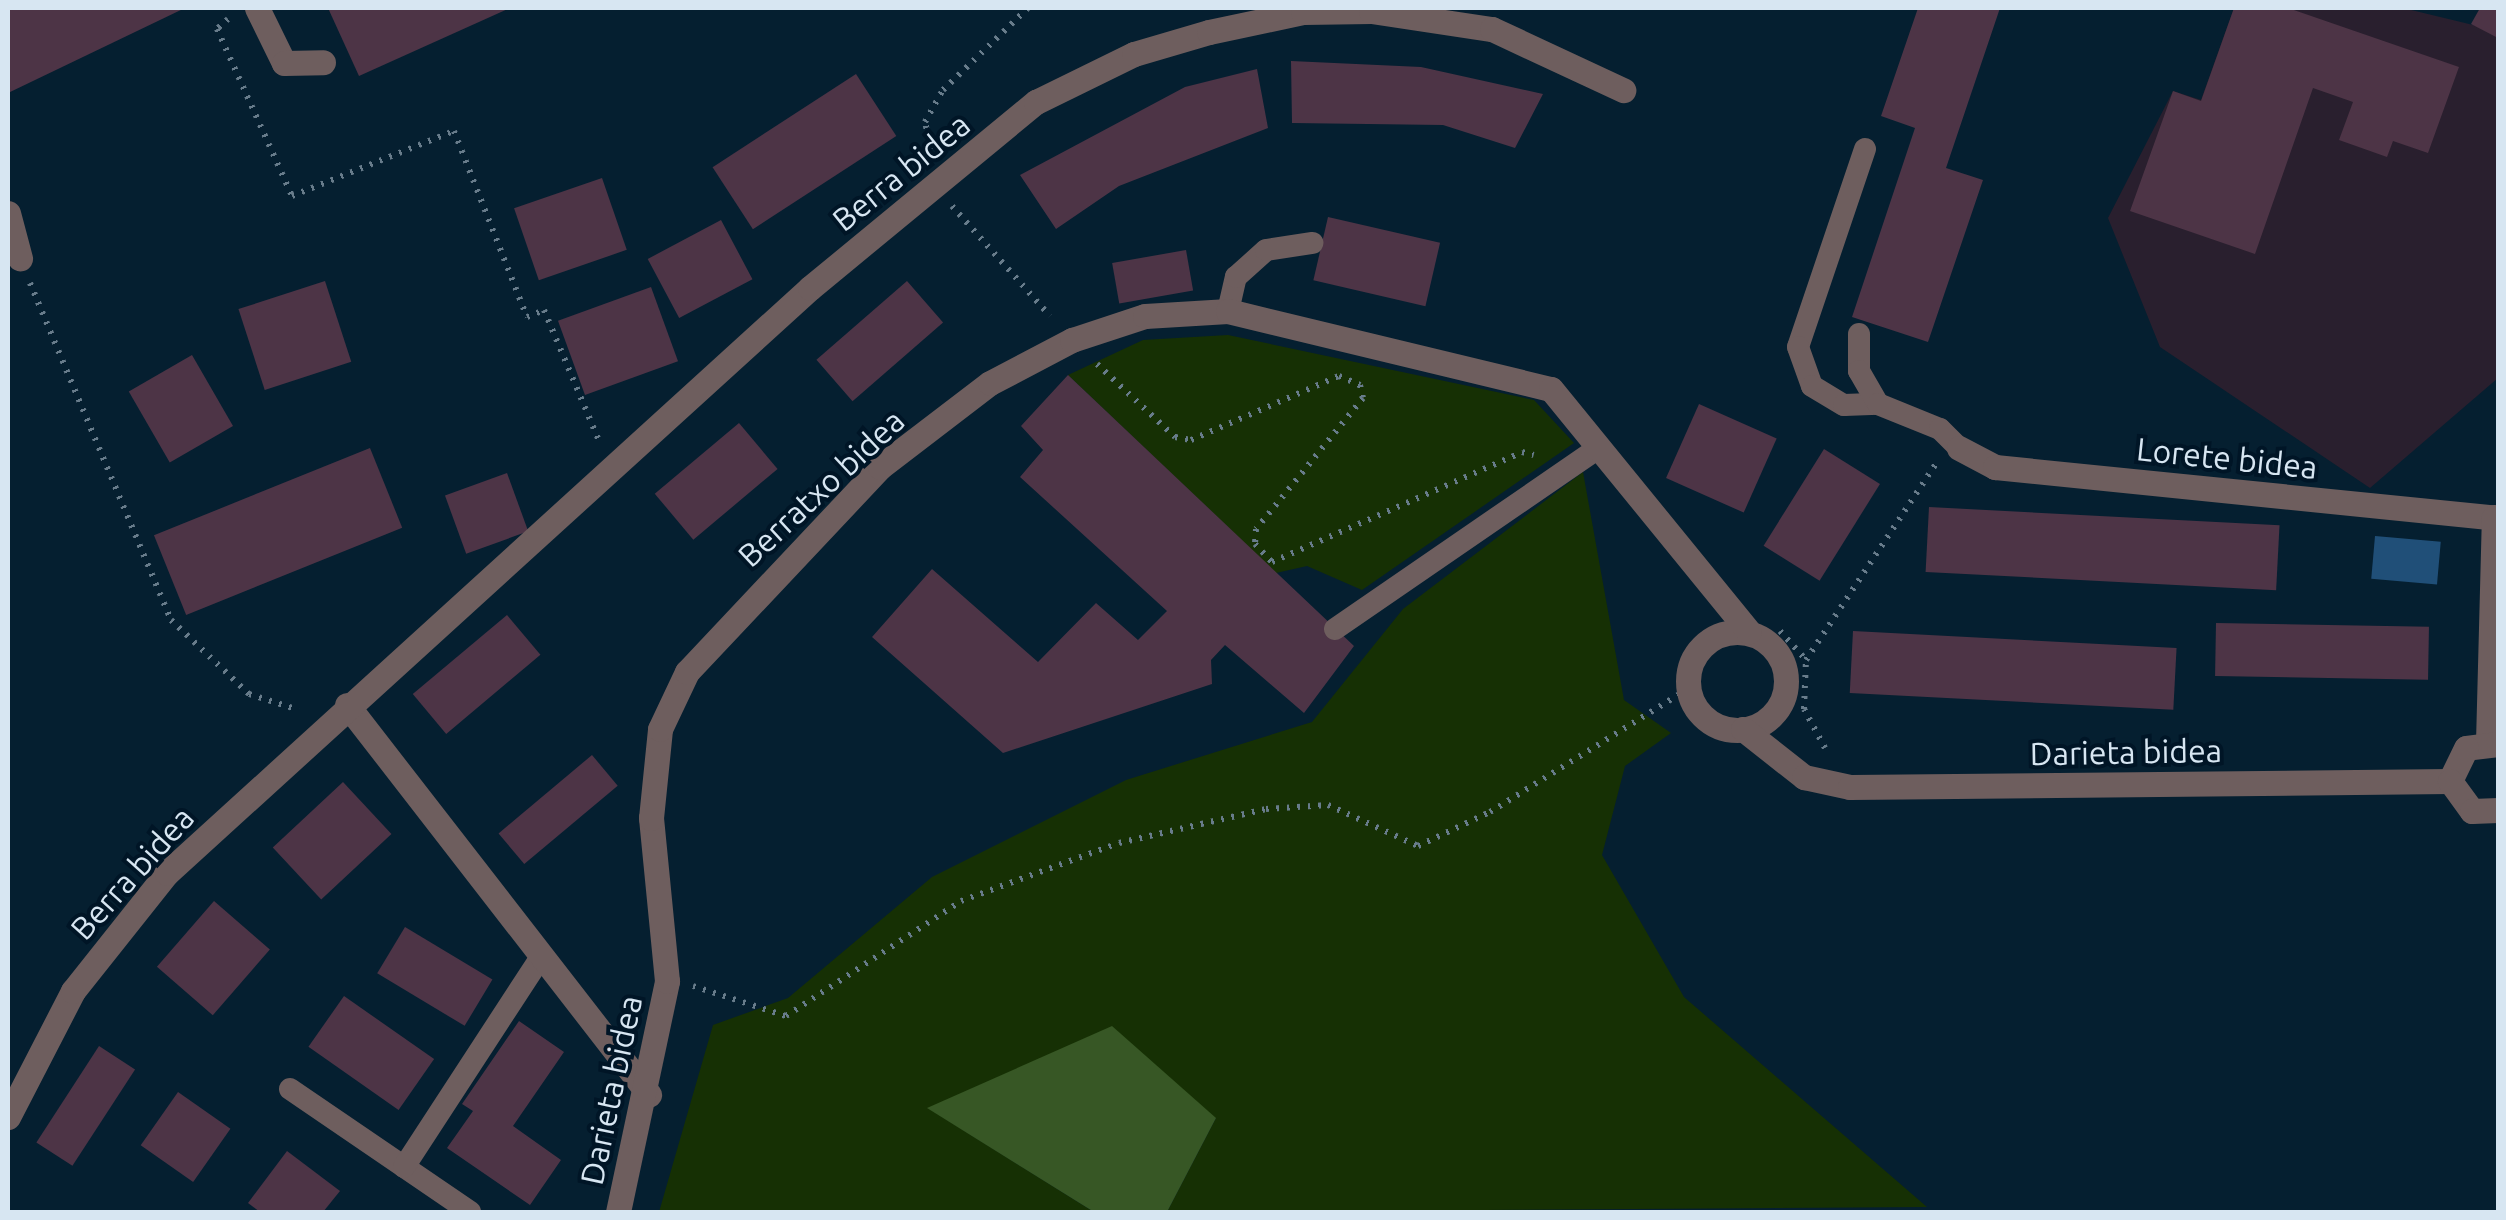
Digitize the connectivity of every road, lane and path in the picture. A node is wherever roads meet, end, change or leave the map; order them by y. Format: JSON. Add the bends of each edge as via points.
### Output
{"nodes":[{"id":1,"x":256,"y":8,"type":"edge"},
{"id":2,"x":1028,"y":8,"type":"edge"},
{"id":3,"x":217,"y":29,"type":"dead end"},
{"id":4,"x":323,"y":62,"type":"dead end"},
{"id":5,"x":1623,"y":90,"type":"dead end"},
{"id":6,"x":1865,"y":149,"type":"dead end"},
{"id":7,"x":935,"y":186,"type":"junction"},
{"id":8,"x":8,"y":213,"type":"edge"},
{"id":9,"x":1312,"y":243,"type":"dead end"},
{"id":10,"x":20,"y":258,"type":"joint"},
{"id":11,"x":1228,"y":311,"type":"junction"},
{"id":12,"x":1859,"y":334,"type":"dead end"},
{"id":13,"x":1072,"y":340,"type":"junction"},
{"id":14,"x":1878,"y":404,"type":"junction"},
{"id":15,"x":1959,"y":448,"type":"junction"},
{"id":16,"x":1594,"y":451,"type":"junction"},
{"id":17,"x":1554,"y":470,"type":"junction"},
{"id":18,"x":614,"y":473,"type":"junction"},
{"id":19,"x":2496,"y":517,"type":"edge"},
{"id":20,"x":1335,"y":629,"type":"dead end"},
{"id":21,"x":1737,"y":633,"type":"junction"},
{"id":22,"x":1689,"y":688,"type":"junction"},
{"id":23,"x":348,"y":705,"type":"junction"},
{"id":24,"x":1773,"y":714,"type":"junction"},
{"id":25,"x":1742,"y":730,"type":"junction"},
{"id":26,"x":2493,"y":743,"type":"edge"},
{"id":27,"x":1804,"y":777,"type":"junction"},
{"id":28,"x":2450,"y":781,"type":"junction"},
{"id":29,"x":1850,"y":787,"type":"junction"},
{"id":30,"x":2498,"y":810,"type":"edge"},
{"id":31,"x":540,"y":958,"type":"junction"},
{"id":32,"x":667,"y":982,"type":"junction"},
{"id":33,"x":290,"y":1089,"type":"dead end"},
{"id":34,"x":648,"y":1095,"type":"junction"},
{"id":35,"x":8,"y":1116,"type":"edge"},
{"id":36,"x":404,"y":1167,"type":"junction"},
{"id":37,"x":470,"y":1212,"type":"edge"},
{"id":38,"x":618,"y":1212,"type":"edge"}],
"edges":[{"from":1,"to":4,"type":"street","via":[[284,63]]},
{"from":2,"to":7,"type":"path","via":[[943,90],[925,122],[932,147],[914,165]]},
{"from":3,"to":18,"type":"path","via":[[292,196],[454,131],[527,316],[544,310]]},
{"from":5,"to":7,"type":"street","name":"Berra bidea","via":[[1492,29],[1440,17],[1304,12],[1134,54],[1036,102]]},
{"from":6,"to":14,"type":"lane","via":[[1798,347],[1812,386],[1844,406]]},
{"from":7,"to":13,"type":"path"},
{"from":7,"to":18,"type":"street","name":"Berra bidea","via":[[810,288]]},
{"from":8,"to":10,"type":"street"},
{"from":9,"to":11,"type":"lane","via":[[1266,250],[1236,277]]},
{"from":10,"to":23,"type":"path","via":[[172,620],[250,694],[288,711]]},
{"from":11,"to":13,"type":"street","name":"Berratxo bidea","via":[[1145,316]]},
{"from":11,"to":16,"type":"street","name":"Berratxo bidea","via":[[1551,389]]},
{"from":12,"to":14,"type":"lane","via":[[1858,371]]},
{"from":13,"to":17,"type":"path","via":[[1175,437],[1191,440],[1339,376],[1360,385],[1363,398],[1256,529],[1255,544],[1272,562],[1522,452]]},
{"from":13,"to":32,"type":"street","name":"Berratxo bidea","via":[[990,383],[880,467],[687,672],[660,729],[651,818]]},
{"from":14,"to":15,"type":"lane","via":[[1940,429]]},
{"from":15,"to":19,"type":"street","name":"Lorete bidea","via":[[1995,467]]},
{"from":15,"to":29,"type":"path","via":[[1925,470],[1806,660],[1804,710],[1821,744],[1849,761]]},
{"from":16,"to":17,"type":"lane"},
{"from":16,"to":21,"type":"street"},
{"from":17,"to":20,"type":"lane"},
{"from":18,"to":23,"type":"street","name":"Berra bidea"},
{"from":19,"to":26,"type":"street","name":"Lorete bidea"},
{"from":21,"to":22,"type":"street","via":[[1692,661]]},
{"from":21,"to":24,"type":"street","via":[[1784,666]]},
{"from":22,"to":25,"type":"street","via":[[1710,721]]},
{"from":22,"to":32,"type":"path","via":[[1490,812],[1418,846],[1328,806],[1266,809],[1119,843],[961,901],[786,1016]]},
{"from":23,"to":31,"type":"street"},
{"from":23,"to":35,"type":"street","name":"Berra bidea","via":[[167,872],[72,991]]},
{"from":24,"to":25,"type":"street"},
{"from":24,"to":27,"type":"street"},
{"from":25,"to":27,"type":"street","name":"Darieta bidea"},
{"from":26,"to":28,"type":"street","via":[[2456,757]]},
{"from":27,"to":29,"type":"street","name":"Darieta bidea"},
{"from":28,"to":29,"type":"street","name":"Darieta bidea"},
{"from":28,"to":30,"type":"street","via":[[2472,811]]},
{"from":31,"to":34,"type":"street"},
{"from":31,"to":36,"type":"lane"},
{"from":32,"to":34,"type":"street","name":"Darieta bidea"},
{"from":33,"to":36,"type":"lane"},
{"from":34,"to":38,"type":"street","name":"Darieta bidea"},
{"from":36,"to":37,"type":"lane"}]}
